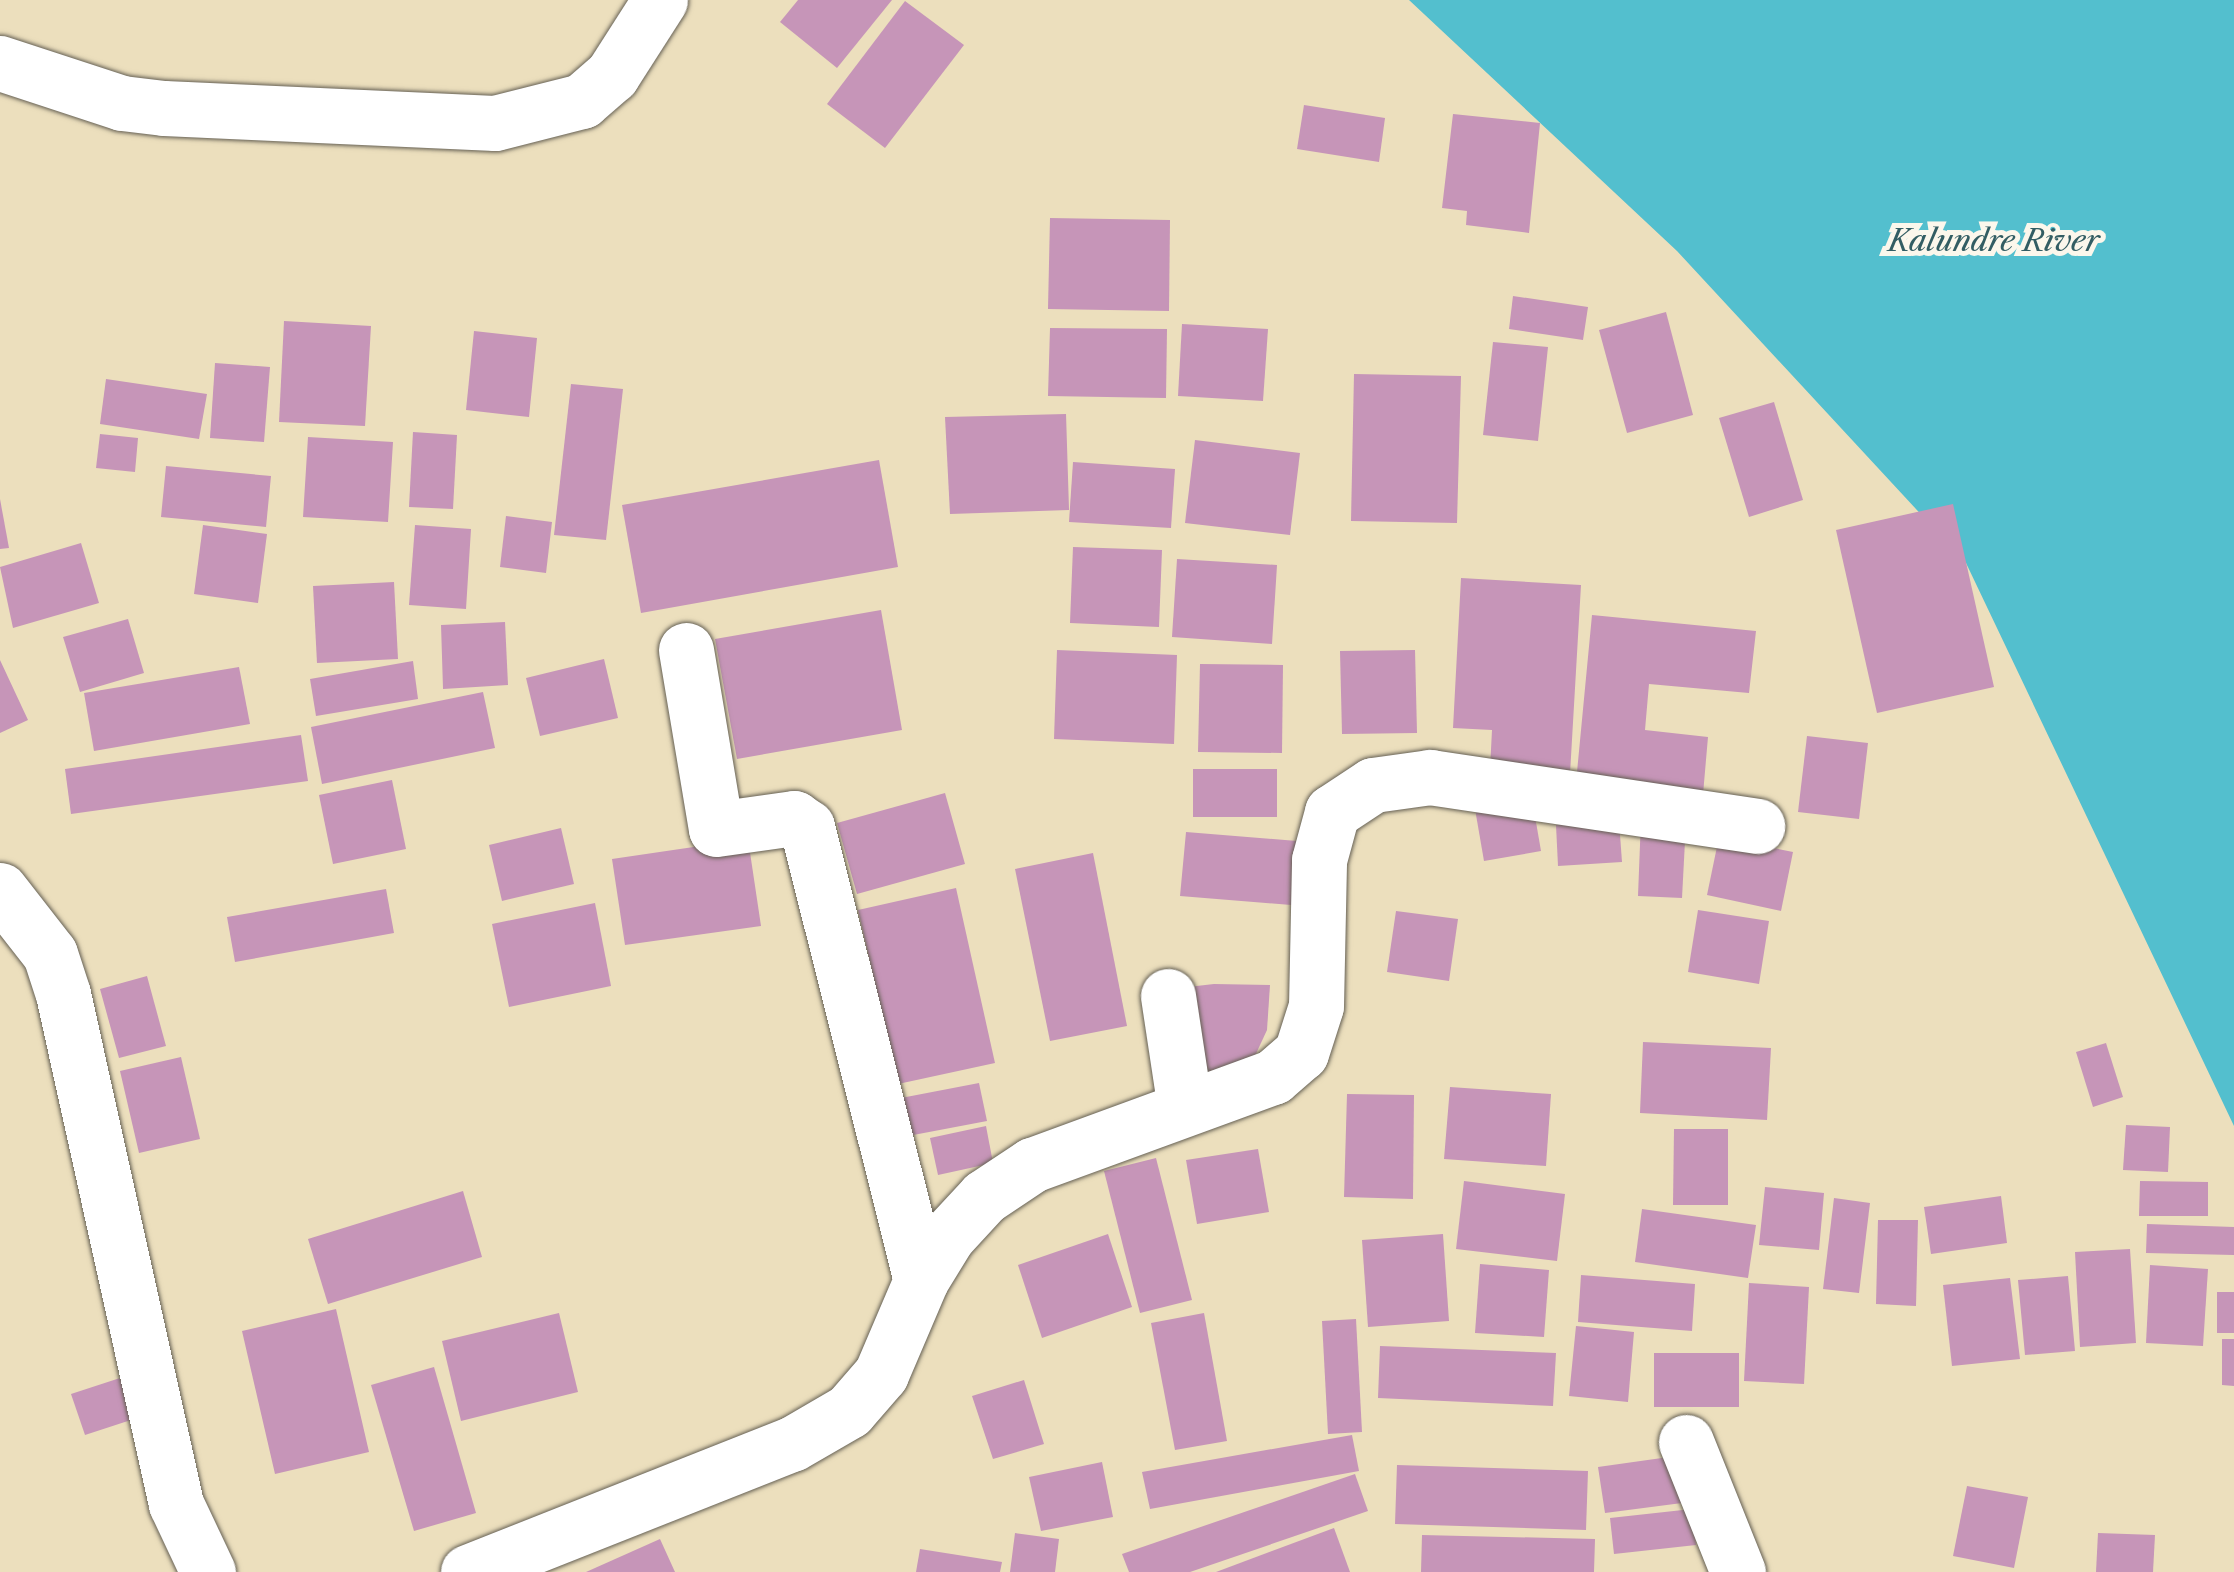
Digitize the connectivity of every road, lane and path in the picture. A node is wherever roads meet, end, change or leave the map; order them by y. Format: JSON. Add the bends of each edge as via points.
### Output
{"nodes":[{"id":1,"x":660,"y":0,"type":"edge"},
{"id":2,"x":0,"y":63,"type":"edge"},
{"id":3,"x":686,"y":650,"type":"dead end"},
{"id":4,"x":1757,"y":826,"type":"dead end"},
{"id":5,"x":0,"y":890,"type":"edge"},
{"id":6,"x":1168,"y":996,"type":"dead end"},
{"id":7,"x":1185,"y":1108,"type":"junction"},
{"id":8,"x":921,"y":1280,"type":"junction"},
{"id":9,"x":1686,"y":1442,"type":"dead end"},
{"id":10,"x":208,"y":1572,"type":"edge"},
{"id":11,"x":468,"y":1572,"type":"edge"},
{"id":12,"x":1738,"y":1572,"type":"edge"}],
"edges":[{"from":1,"to":2,"type":"street","via":[[612,75],[582,101],[495,123],[136,104]]},
{"from":3,"to":8,"type":"street","via":[[716,829],[794,818],[807,827]]},
{"from":4,"to":7,"type":"street","via":[[1430,776],[1373,786],[1332,812],[1319,860],[1316,1006],[1301,1053],[1273,1077]]},
{"from":5,"to":10,"type":"street","via":[[50,954],[63,994],[176,1504]]},
{"from":6,"to":7,"type":"street"},
{"from":7,"to":8,"type":"street","via":[[1032,1165],[984,1197],[948,1236]]},
{"from":8,"to":11,"type":"street","via":[[881,1374],[849,1411],[792,1444]]},
{"from":9,"to":12,"type":"street"}]}
